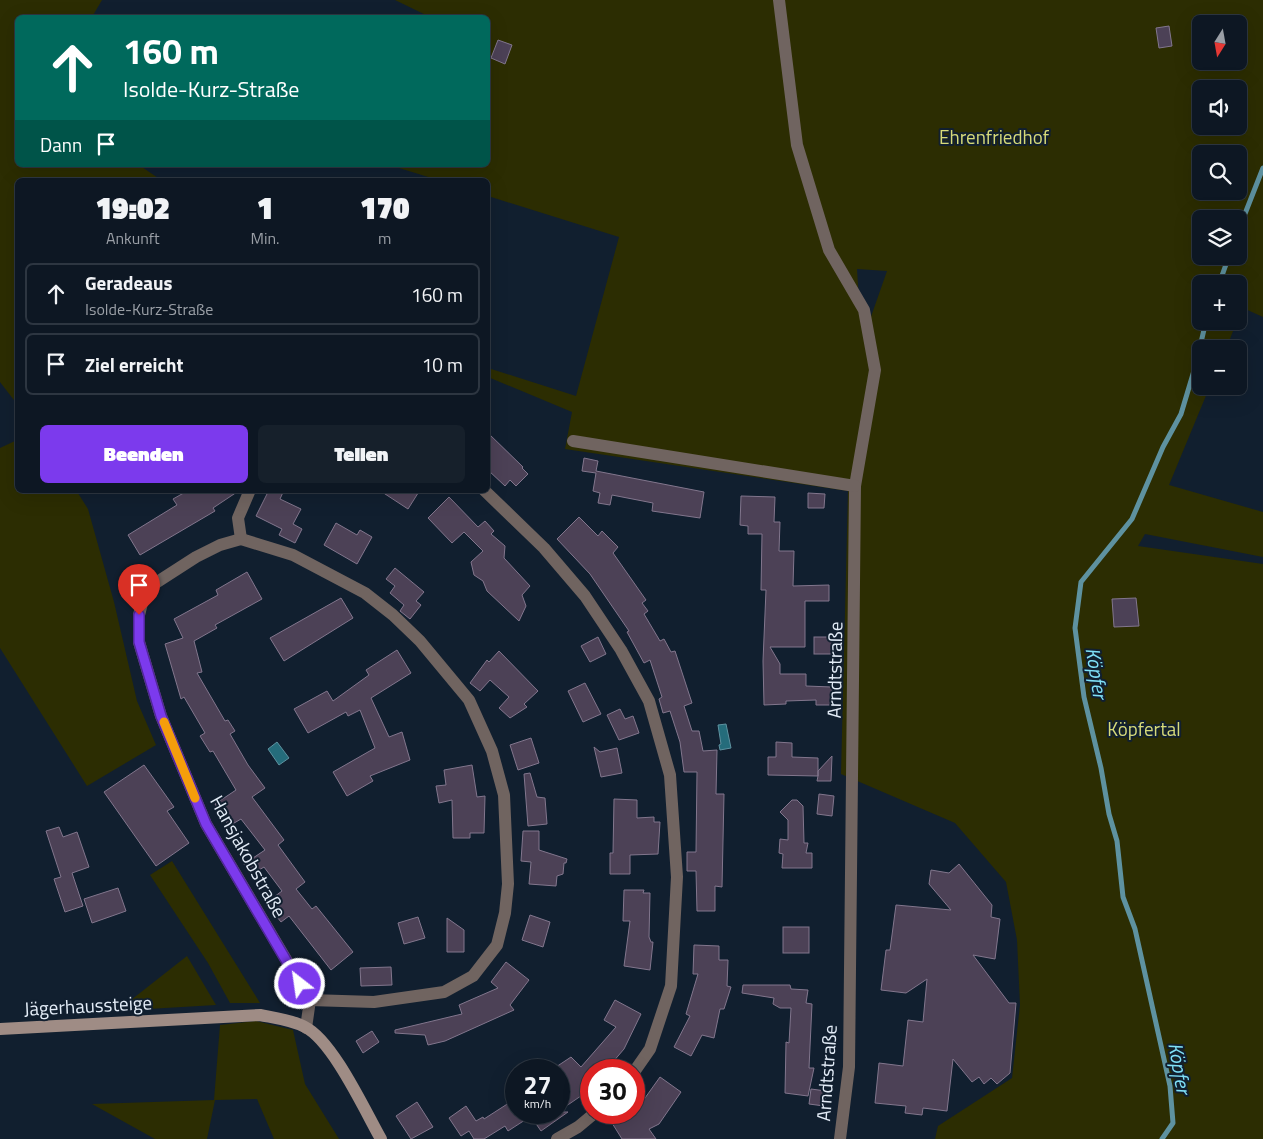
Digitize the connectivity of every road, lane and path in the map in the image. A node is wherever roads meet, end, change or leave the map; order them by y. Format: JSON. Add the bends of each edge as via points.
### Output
{"nodes":[{"id":1,"x":779,"y":0,"type":"edge"},
{"id":2,"x":573,"y":441,"type":"dead end"},
{"id":3,"x":855,"y":486,"type":"junction"},
{"id":4,"x":249,"y":493,"type":"edge"},
{"id":5,"x":487,"y":493,"type":"edge"},
{"id":6,"x":241,"y":539,"type":"junction"},
{"id":7,"x":310,"y":1000,"type":"junction"},
{"id":8,"x":306,"y":1028,"type":"junction"},
{"id":9,"x":0,"y":1029,"type":"edge"},
{"id":10,"x":643,"y":1059,"type":"edge"},
{"id":11,"x":582,"y":1124,"type":"edge"},
{"id":12,"x":381,"y":1139,"type":"edge"},
{"id":13,"x":557,"y":1139,"type":"edge"},
{"id":14,"x":840,"y":1139,"type":"edge"}],
"edges":[{"from":1,"to":3,"type":"street","name":"Arndtstraße","via":[[797,146],[830,250],[864,310],[875,370]]},
{"from":2,"to":3,"type":"street"},
{"from":3,"to":14,"type":"street","name":"Arndtstraße","via":[[849,1067]]},
{"from":4,"to":6,"type":"street","via":[[238,518]]},
{"from":5,"to":10,"type":"street","via":[[544,548],[585,596],[621,650],[649,700],[670,775],[677,878],[671,986],[650,1049]]},
{"from":6,"to":7,"type":"street","name":"Hansjakobstraße","via":[[220,545],[151,586],[139,615],[139,642],[161,716],[206,824]]},
{"from":6,"to":7,"type":"street","via":[[293,555],[365,593],[420,641],[469,700],[492,751],[504,795],[508,884],[504,913],[497,944],[473,976],[444,992],[374,1002]]},
{"from":7,"to":8,"type":"street"},
{"from":8,"to":9,"type":"street","name":"Jägerhaussteige","via":[[260,1015]]},
{"from":8,"to":12,"type":"street","via":[[335,1059]]},
{"from":11,"to":13,"type":"street"}]}
